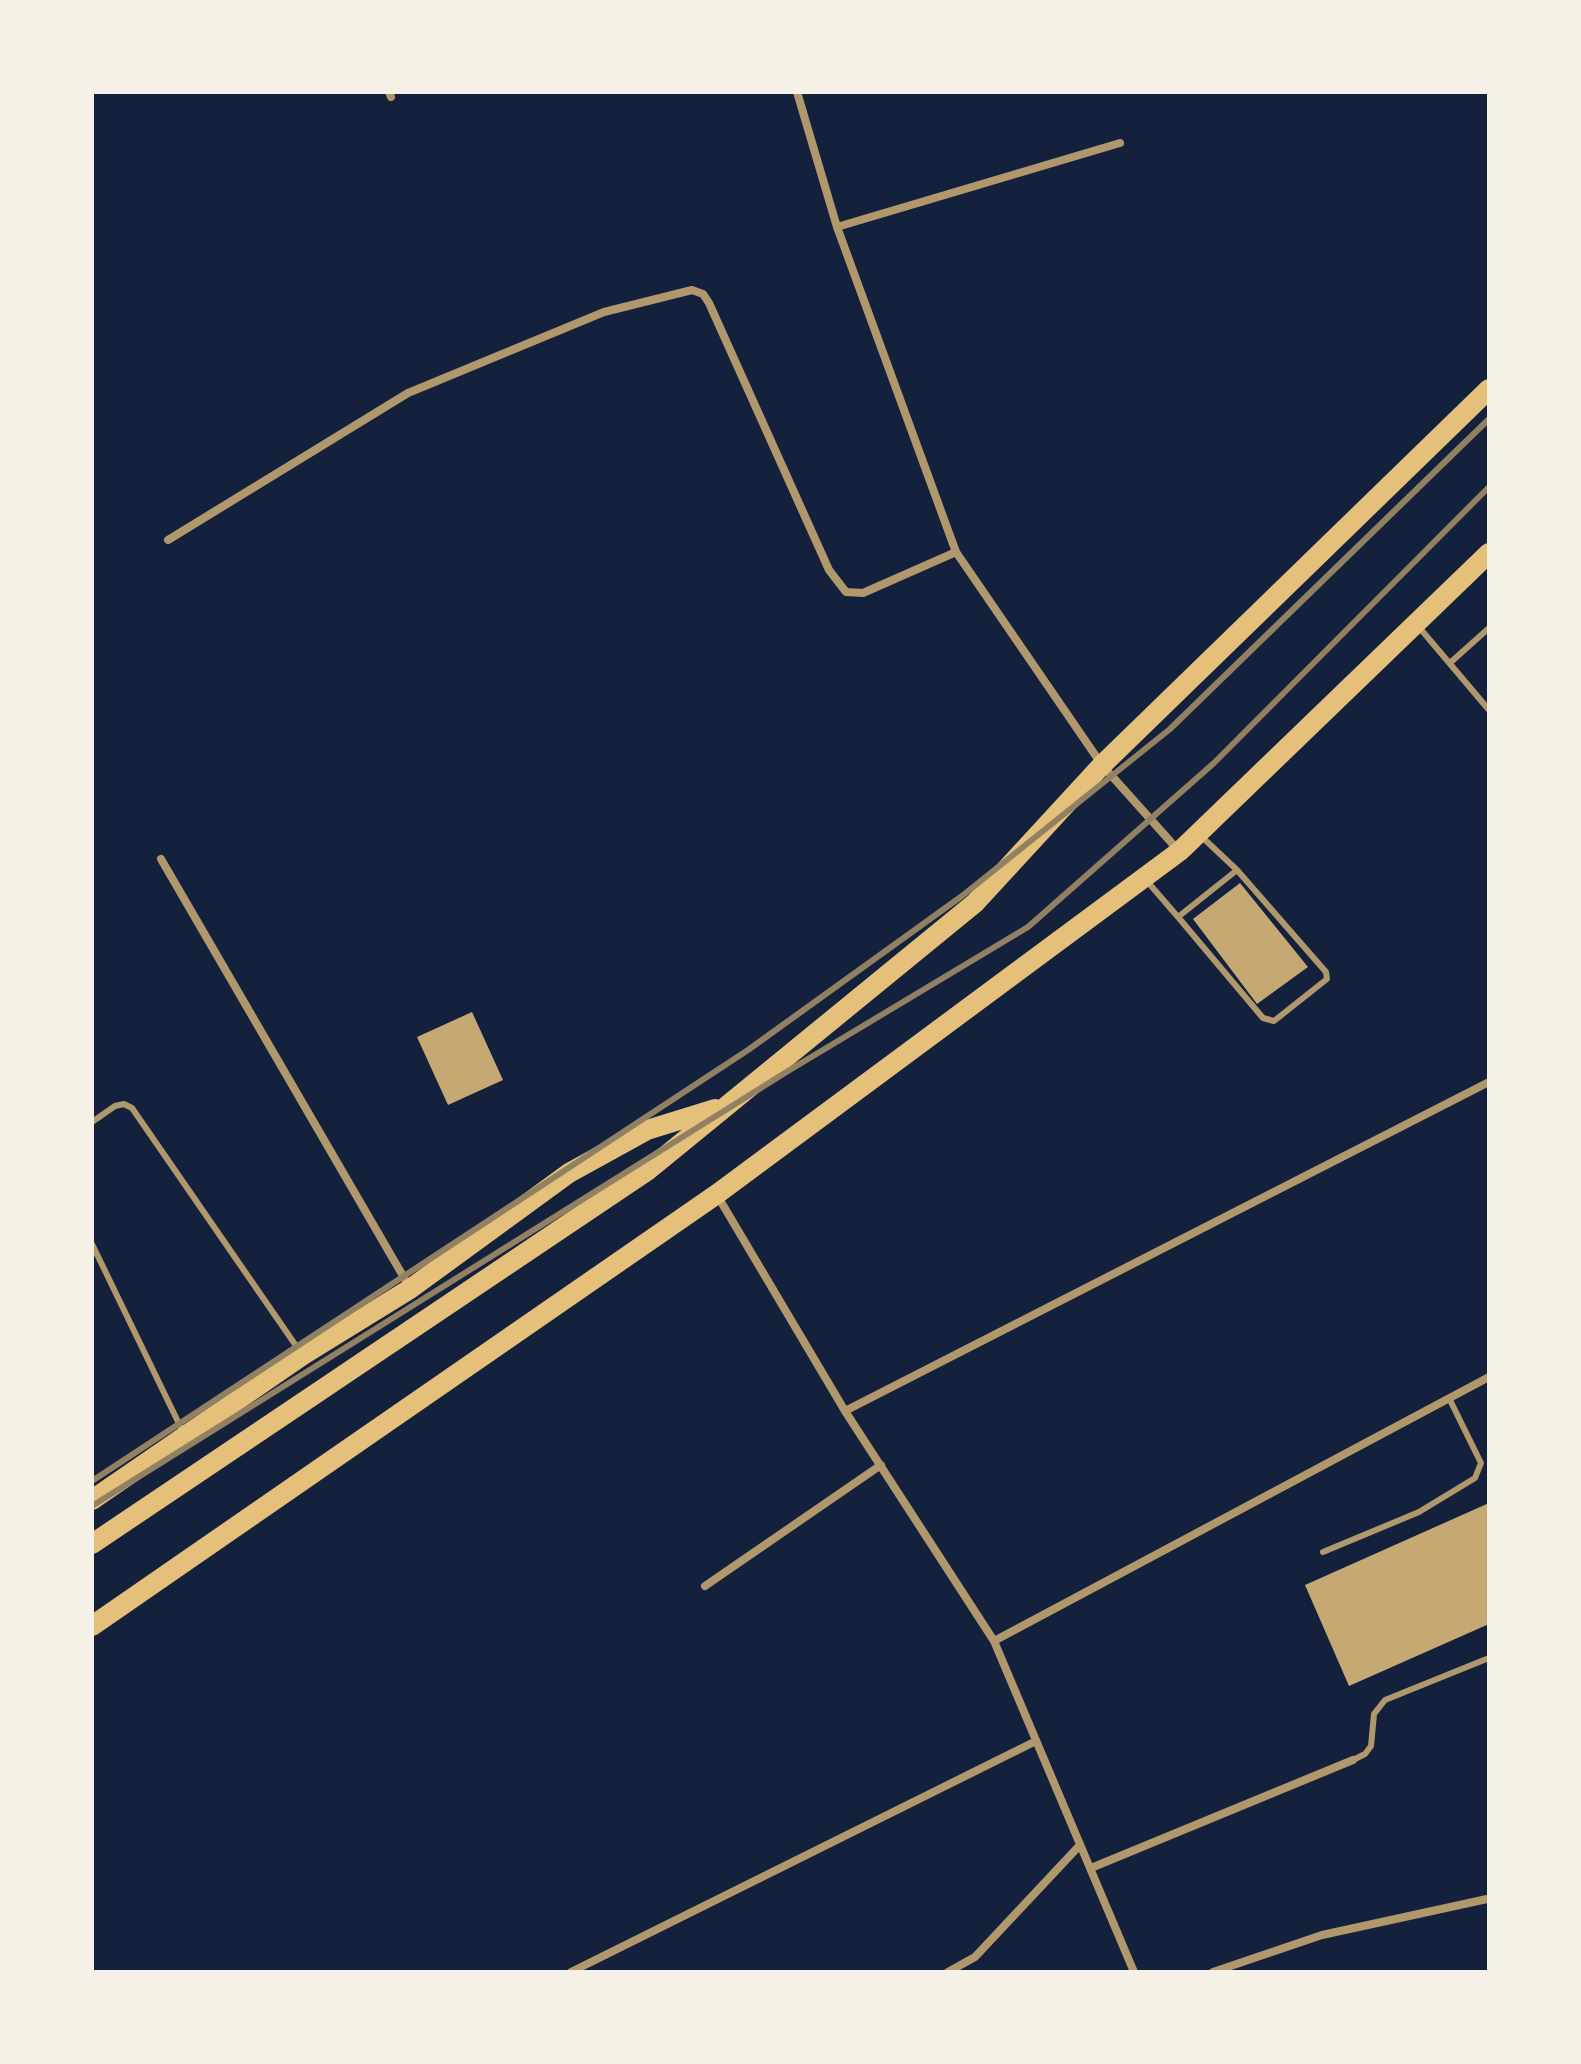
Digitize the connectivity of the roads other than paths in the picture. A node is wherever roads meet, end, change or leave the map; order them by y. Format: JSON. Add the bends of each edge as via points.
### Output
{"nodes":[{"id":1,"x":797,"y":92,"type":"edge"},
{"id":2,"x":1120,"y":143,"type":"dead end"},
{"id":3,"x":837,"y":227,"type":"junction"},
{"id":4,"x":1489,"y":389,"type":"edge"},
{"id":5,"x":168,"y":540,"type":"dead end"},
{"id":6,"x":956,"y":552,"type":"junction"},
{"id":7,"x":1489,"y":553,"type":"edge"},
{"id":8,"x":1415,"y":623,"type":"junction"},
{"id":9,"x":1489,"y":628,"type":"edge"},
{"id":10,"x":1451,"y":662,"type":"junction"},
{"id":11,"x":1489,"y":710,"type":"edge"},
{"id":12,"x":1102,"y":765,"type":"junction"},
{"id":13,"x":1199,"y":834,"type":"junction"},
{"id":14,"x":1180,"y":851,"type":"junction"},
{"id":15,"x":161,"y":859,"type":"dead end"},
{"id":16,"x":1237,"y":870,"type":"junction"},
{"id":17,"x":1144,"y":877,"type":"junction"},
{"id":18,"x":1178,"y":917,"type":"junction"},
{"id":19,"x":1489,"y":1082,"type":"edge"},
{"id":20,"x":722,"y":1107,"type":"junction"},
{"id":21,"x":92,"y":1122,"type":"edge"},
{"id":22,"x":717,"y":1194,"type":"junction"},
{"id":23,"x":92,"y":1244,"type":"edge"},
{"id":24,"x":410,"y":1289,"type":"junction"},
{"id":25,"x":303,"y":1355,"type":"junction"},
{"id":26,"x":1489,"y":1377,"type":"edge"},
{"id":27,"x":1449,"y":1398,"type":"junction"},
{"id":28,"x":845,"y":1411,"type":"junction"},
{"id":29,"x":184,"y":1435,"type":"junction"},
{"id":30,"x":1485,"y":1464,"type":"edge"},
{"id":31,"x":881,"y":1465,"type":"junction"},
{"id":32,"x":92,"y":1500,"type":"edge"},
{"id":33,"x":92,"y":1544,"type":"edge"},
{"id":34,"x":1323,"y":1552,"type":"dead end"},
{"id":35,"x":705,"y":1586,"type":"dead end"},
{"id":36,"x":92,"y":1626,"type":"edge"},
{"id":37,"x":994,"y":1641,"type":"junction"},
{"id":38,"x":1489,"y":1658,"type":"edge"},
{"id":39,"x":1036,"y":1741,"type":"junction"},
{"id":40,"x":1353,"y":1760,"type":"joint"},
{"id":41,"x":1080,"y":1845,"type":"junction"},
{"id":42,"x":1091,"y":1868,"type":"junction"},
{"id":43,"x":1487,"y":1899,"type":"edge"},
{"id":44,"x":571,"y":1972,"type":"edge"},
{"id":45,"x":948,"y":1972,"type":"edge"},
{"id":46,"x":1134,"y":1972,"type":"edge"},
{"id":47,"x":1213,"y":1972,"type":"edge"}],
"edges":[{"from":1,"to":3,"type":"street"},
{"from":2,"to":3,"type":"street"},
{"from":3,"to":6,"type":"street"},
{"from":4,"to":12,"type":"main road"},
{"from":5,"to":6,"type":"street","via":[[408,393],[604,312],[692,290],[709,303],[829,570],[846,592],[863,593]]},
{"from":6,"to":12,"type":"street"},
{"from":7,"to":8,"type":"main road"},
{"from":8,"to":10,"type":"lane"},
{"from":8,"to":13,"type":"main road"},
{"from":9,"to":10,"type":"lane"},
{"from":10,"to":11,"type":"lane"},
{"from":12,"to":14,"type":"street"},
{"from":12,"to":20,"type":"main road","via":[[975,903]]},
{"from":13,"to":14,"type":"main road"},
{"from":13,"to":16,"type":"lane"},
{"from":14,"to":17,"type":"main road"},
{"from":15,"to":24,"type":"street"},
{"from":16,"to":18,"type":"lane"},
{"from":16,"to":18,"type":"lane","via":[[1321,965],[1327,979],[1269,1022]]},
{"from":17,"to":18,"type":"lane"},
{"from":17,"to":22,"type":"main road"},
{"from":19,"to":28,"type":"street"},
{"from":20,"to":24,"type":"main road","via":[[647,1130],[569,1173]]},
{"from":20,"to":33,"type":"main road","via":[[647,1171]]},
{"from":21,"to":25,"type":"lane","via":[[115,1106],[132,1108]]},
{"from":22,"to":28,"type":"street"},
{"from":22,"to":36,"type":"main road"},
{"from":23,"to":29,"type":"lane"},
{"from":24,"to":25,"type":"main road"},
{"from":25,"to":29,"type":"main road"},
{"from":26,"to":27,"type":"street"},
{"from":27,"to":30,"type":"lane"},
{"from":27,"to":37,"type":"street"},
{"from":28,"to":31,"type":"street"},
{"from":29,"to":32,"type":"main road"},
{"from":30,"to":34,"type":"lane","via":[[1475,1478],[1419,1512]]},
{"from":31,"to":35,"type":"street"},
{"from":31,"to":37,"type":"street"},
{"from":37,"to":39,"type":"street"},
{"from":38,"to":40,"type":"lane","via":[[1385,1700],[1374,1714],[1371,1746]]},
{"from":39,"to":41,"type":"street"},
{"from":39,"to":44,"type":"street"},
{"from":40,"to":42,"type":"street"},
{"from":41,"to":42,"type":"street"},
{"from":41,"to":45,"type":"street","via":[[975,1957]]},
{"from":42,"to":46,"type":"street"},
{"from":43,"to":47,"type":"street","via":[[1322,1935]]}]}
